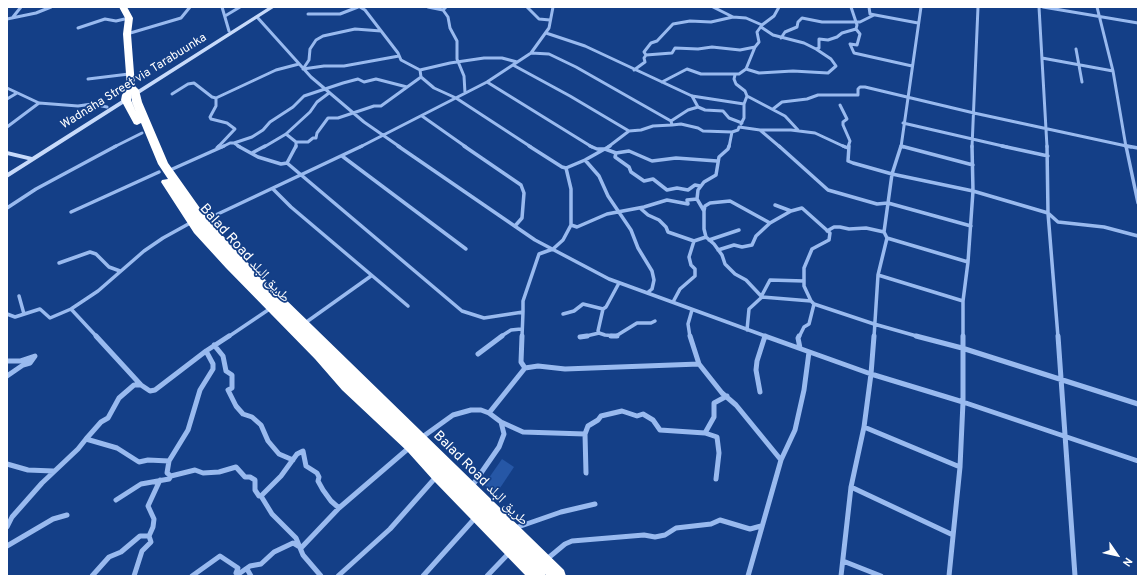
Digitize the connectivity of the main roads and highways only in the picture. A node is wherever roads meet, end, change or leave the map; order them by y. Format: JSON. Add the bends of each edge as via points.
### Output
{"nodes":[{"id":1,"x":125,"y":7,"type":"edge"},
{"id":2,"x":267,"y":7,"type":"edge"},
{"id":3,"x":272,"y":7,"type":"edge"},
{"id":4,"x":131,"y":93,"type":"junction"},
{"id":5,"x":87,"y":122,"type":"junction"},
{"id":6,"x":7,"y":153,"type":"edge"},
{"id":7,"x":29,"y":158,"type":"junction"},
{"id":8,"x":163,"y":171,"type":"junction"},
{"id":9,"x":7,"y":172,"type":"edge"},
{"id":10,"x":7,"y":176,"type":"edge"},
{"id":11,"x":198,"y":221,"type":"junction"},
{"id":12,"x":416,"y":442,"type":"junction"},
{"id":13,"x":537,"y":576,"type":"edge"},
{"id":14,"x":558,"y":576,"type":"edge"}],
"edges":[{"from":1,"to":4,"type":"highway","via":[[129,18],[127,34]]},
{"from":2,"to":4,"type":"main road"},
{"from":3,"to":4,"type":"main road","name":"Wadnaha Street via Tarabuunka"},
{"from":4,"to":5,"type":"main road","name":"Wadnaha Street via Tarabuunka"},
{"from":4,"to":5,"type":"main road"},
{"from":4,"to":8,"type":"highway","name":"Balad Road طريق البلد","via":[[156,147]]},
{"from":4,"to":8,"type":"highway","name":"Balad Road طريق البلد","via":[[142,133]]},
{"from":5,"to":7,"type":"main road"},
{"from":5,"to":10,"type":"main road","name":"Wadnaha Street via Tarabuunka"},
{"from":6,"to":7,"type":"main road"},
{"from":7,"to":9,"type":"main road"},
{"from":8,"to":11,"type":"highway","name":"Balad Road طريق البلد"},
{"from":11,"to":12,"type":"highway","name":"Balad Road طريق البلد","via":[[303,324]]},
{"from":11,"to":12,"type":"highway","name":"Balad Road طريق البلد","via":[[230,265],[320,355],[347,386]]},
{"from":12,"to":13,"type":"highway","name":"Balad Road طريق البلد","via":[[438,475]]},
{"from":12,"to":14,"type":"highway","name":"Balad Road طريق البلد","via":[[470,489]]}]}
